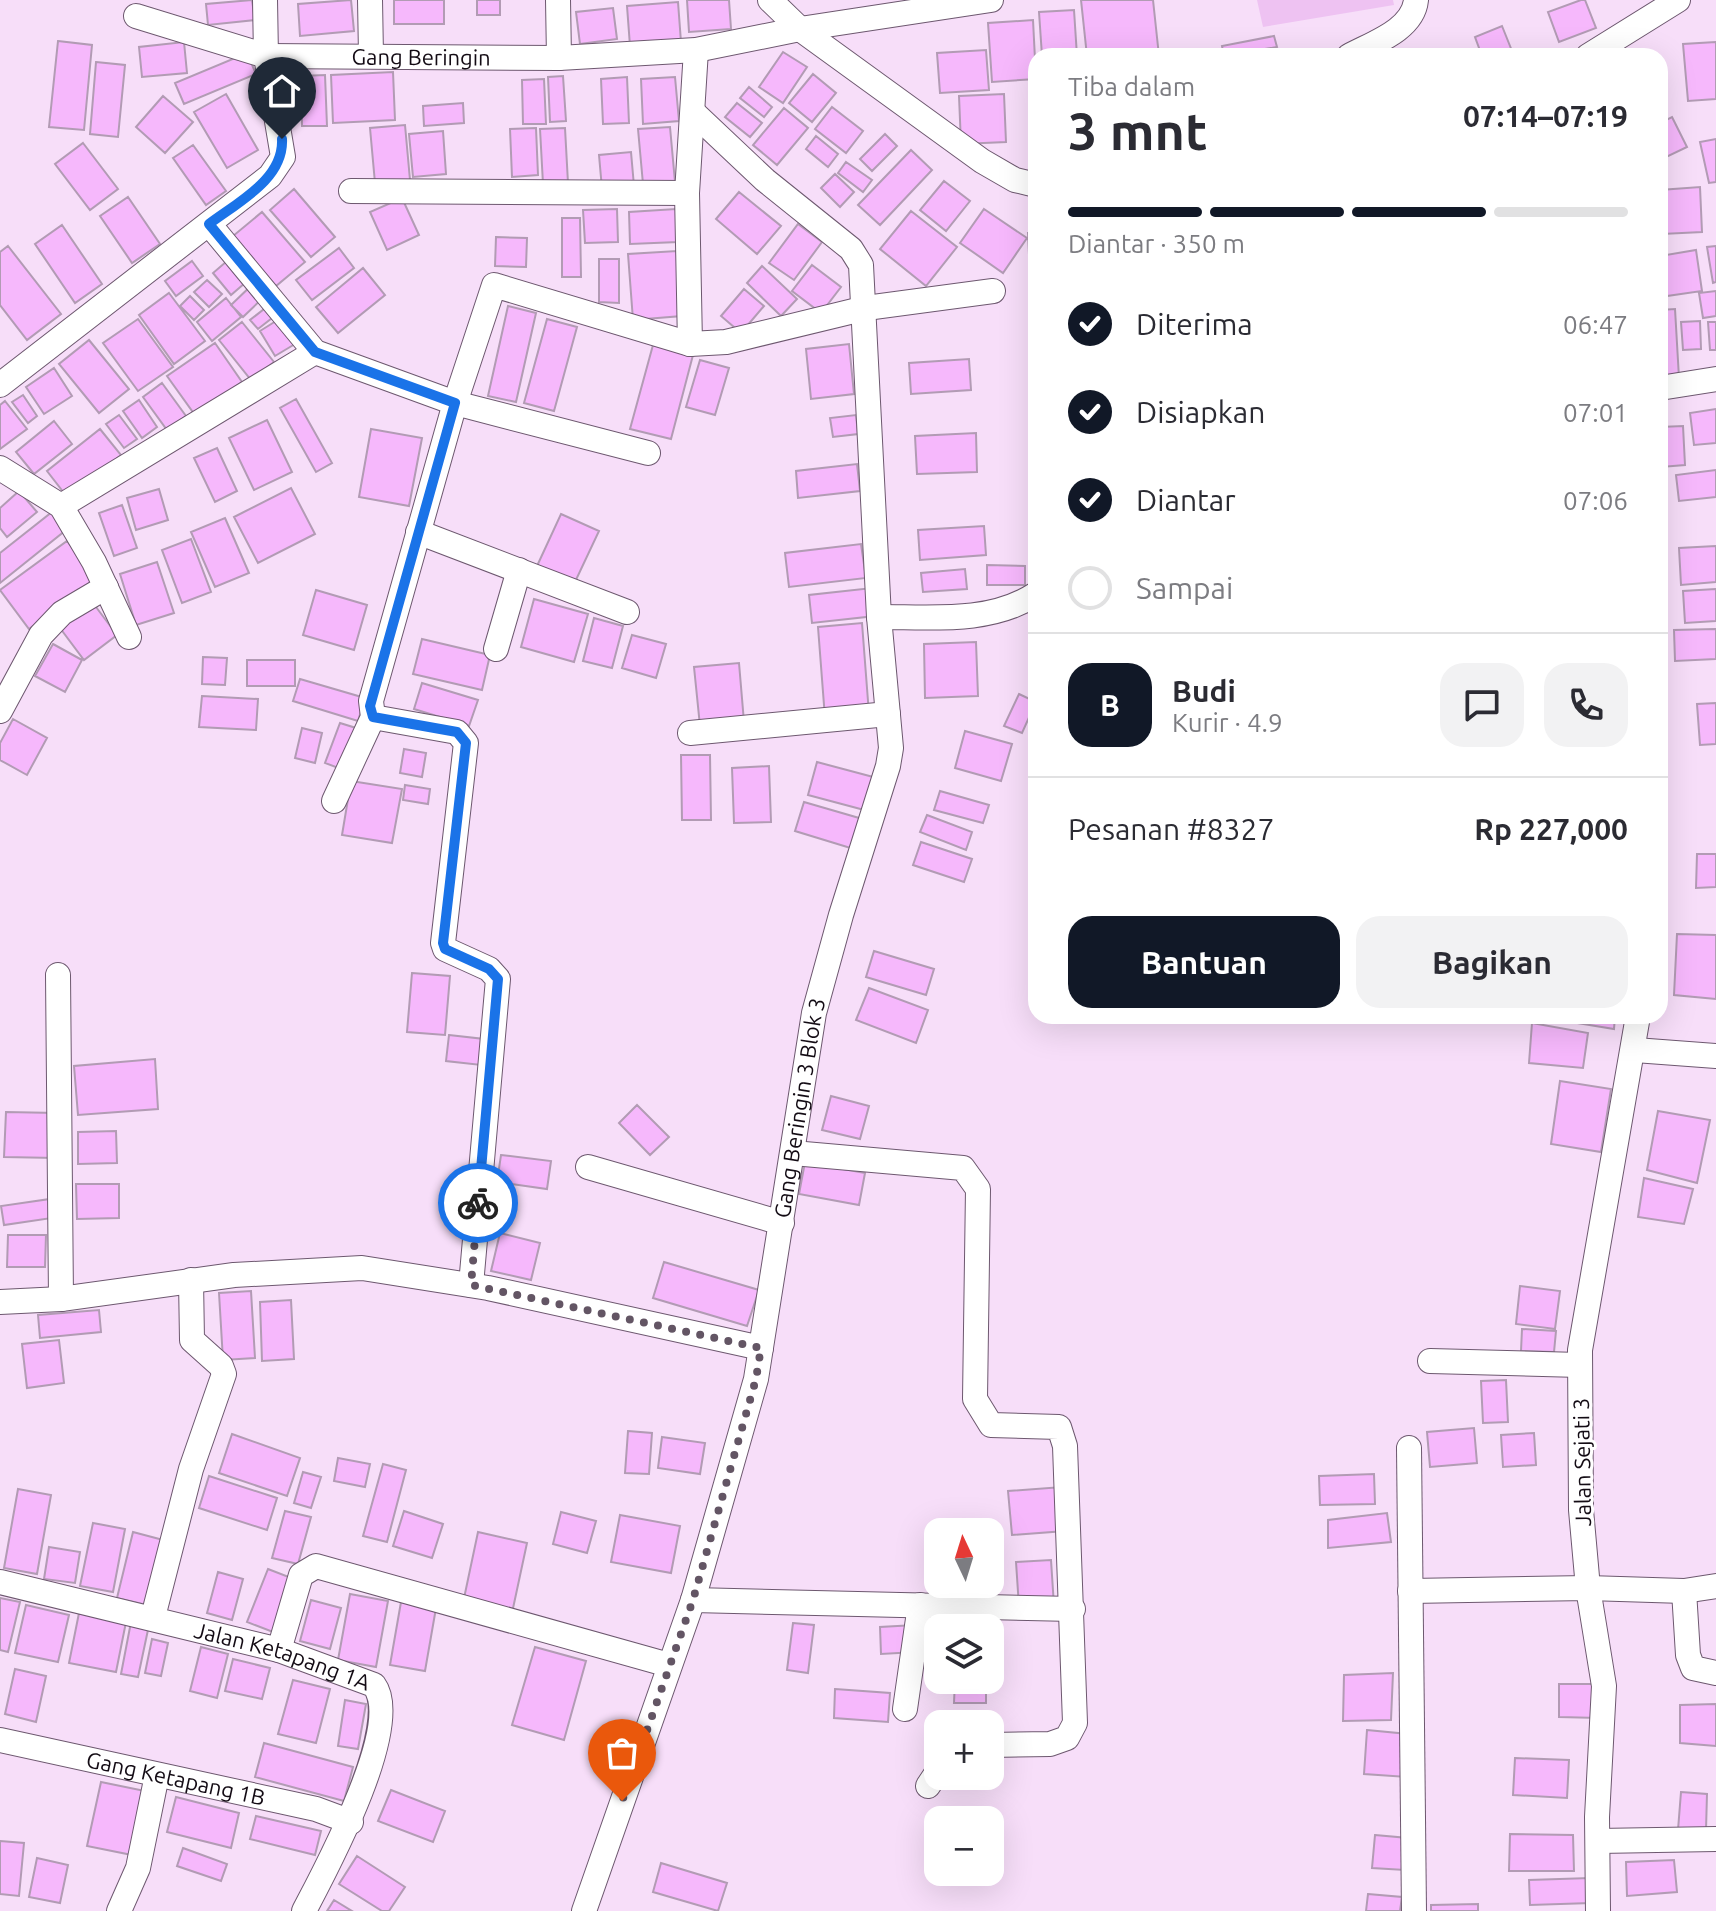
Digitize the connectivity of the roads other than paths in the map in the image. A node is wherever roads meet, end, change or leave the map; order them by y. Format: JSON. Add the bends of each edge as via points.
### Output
{"nodes":[{"id":1,"x":265,"y":0,"type":"edge"},
{"id":2,"x":370,"y":0,"type":"edge"},
{"id":3,"x":558,"y":0,"type":"edge"},
{"id":4,"x":770,"y":0,"type":"edge"},
{"id":5,"x":991,"y":0,"type":"edge"},
{"id":6,"x":1416,"y":0,"type":"edge"},
{"id":7,"x":1678,"y":0,"type":"edge"},
{"id":8,"x":136,"y":16,"type":"dead end"},
{"id":9,"x":800,"y":29,"type":"junction"},
{"id":10,"x":1363,"y":48,"type":"edge"},
{"id":11,"x":1601,"y":48,"type":"edge"},
{"id":12,"x":696,"y":50,"type":"junction"},
{"id":13,"x":371,"y":55,"type":"junction"},
{"id":14,"x":266,"y":56,"type":"junction"},
{"id":15,"x":559,"y":58,"type":"junction"},
{"id":16,"x":694,"y":113,"type":"junction"},
{"id":17,"x":1028,"y":183,"type":"edge"},
{"id":18,"x":351,"y":191,"type":"dead end"},
{"id":19,"x":687,"y":193,"type":"junction"},
{"id":20,"x":209,"y":224,"type":"junction"},
{"id":21,"x":993,"y":291,"type":"dead end"},
{"id":22,"x":866,"y":308,"type":"junction"},
{"id":23,"x":690,"y":344,"type":"junction"},
{"id":24,"x":315,"y":352,"type":"junction"},
{"id":25,"x":1716,"y":379,"type":"edge"},
{"id":26,"x":0,"y":385,"type":"edge"},
{"id":27,"x":1668,"y":387,"type":"edge"},
{"id":28,"x":455,"y":403,"type":"junction"},
{"id":29,"x":648,"y":453,"type":"dead end"},
{"id":30,"x":0,"y":468,"type":"edge"},
{"id":31,"x":61,"y":506,"type":"junction"},
{"id":32,"x":418,"y":532,"type":"junction"},
{"id":33,"x":519,"y":570,"type":"junction"},
{"id":34,"x":106,"y":587,"type":"junction"},
{"id":35,"x":1028,"y":599,"type":"edge"},
{"id":36,"x":627,"y":612,"type":"dead end"},
{"id":37,"x":879,"y":617,"type":"junction"},
{"id":38,"x":129,"y":637,"type":"dead end"},
{"id":39,"x":496,"y":649,"type":"dead end"},
{"id":40,"x":0,"y":711,"type":"edge"},
{"id":41,"x":888,"y":714,"type":"junction"},
{"id":42,"x":373,"y":717,"type":"junction"},
{"id":43,"x":690,"y":733,"type":"dead end"},
{"id":44,"x":334,"y":801,"type":"dead end"},
{"id":45,"x":58,"y":975,"type":"dead end"},
{"id":46,"x":1637,"y":1024,"type":"edge"},
{"id":47,"x":1635,"y":1050,"type":"junction"},
{"id":48,"x":1716,"y":1056,"type":"edge"},
{"id":49,"x":793,"y":1153,"type":"junction"},
{"id":50,"x":588,"y":1167,"type":"dead end"},
{"id":51,"x":782,"y":1223,"type":"junction"},
{"id":52,"x":191,"y":1280,"type":"junction"},
{"id":53,"x":471,"y":1285,"type":"junction"},
{"id":54,"x":61,"y":1299,"type":"junction"},
{"id":55,"x":0,"y":1302,"type":"edge"},
{"id":56,"x":761,"y":1348,"type":"junction"},
{"id":57,"x":1430,"y":1361,"type":"dead end"},
{"id":58,"x":1580,"y":1365,"type":"junction"},
{"id":59,"x":1409,"y":1448,"type":"dead end"},
{"id":60,"x":0,"y":1582,"type":"edge"},
{"id":61,"x":1716,"y":1586,"type":"edge"},
{"id":62,"x":1588,"y":1588,"type":"junction"},
{"id":63,"x":1410,"y":1591,"type":"junction"},
{"id":64,"x":1684,"y":1591,"type":"junction"},
{"id":65,"x":693,"y":1600,"type":"junction"},
{"id":66,"x":920,"y":1605,"type":"junction"},
{"id":67,"x":1073,"y":1609,"type":"junction"},
{"id":68,"x":153,"y":1617,"type":"junction"},
{"id":69,"x":279,"y":1650,"type":"junction"},
{"id":70,"x":669,"y":1665,"type":"junction"},
{"id":71,"x":1716,"y":1673,"type":"edge"},
{"id":72,"x":905,"y":1709,"type":"dead end"},
{"id":73,"x":0,"y":1740,"type":"edge"},
{"id":74,"x":1004,"y":1745,"type":"edge"},
{"id":75,"x":157,"y":1775,"type":"junction"},
{"id":76,"x":351,"y":1822,"type":"junction"},
{"id":77,"x":1716,"y":1839,"type":"edge"},
{"id":78,"x":1598,"y":1841,"type":"junction"},
{"id":79,"x":119,"y":1911,"type":"edge"},
{"id":80,"x":304,"y":1911,"type":"edge"},
{"id":81,"x":584,"y":1911,"type":"edge"},
{"id":82,"x":1414,"y":1911,"type":"edge"},
{"id":83,"x":1598,"y":1911,"type":"edge"}],
"edges":[{"from":1,"to":14,"type":"street"},
{"from":2,"to":13,"type":"street"},
{"from":3,"to":15,"type":"street"},
{"from":4,"to":9,"type":"street"},
{"from":5,"to":9,"type":"street","name":"Gang Beringin"},
{"from":6,"to":10,"type":"street","via":[[1414,13],[1401,27]]},
{"from":7,"to":11,"type":"street"},
{"from":8,"to":14,"type":"street","name":"Gang Beringin"},
{"from":9,"to":12,"type":"street","name":"Gang Beringin"},
{"from":9,"to":17,"type":"street","via":[[982,161]]},
{"from":12,"to":15,"type":"street","name":"Gang Beringin"},
{"from":12,"to":16,"type":"street"},
{"from":13,"to":14,"type":"street","name":"Gang Beringin"},
{"from":13,"to":15,"type":"street","name":"Gang Beringin"},
{"from":14,"to":20,"type":"street","via":[[283,157],[270,176]]},
{"from":16,"to":19,"type":"street"},
{"from":16,"to":22,"type":"street","name":"Gang Beringin 3 Blok 3","via":[[765,180],[851,249],[861,265]]},
{"from":18,"to":19,"type":"street"},
{"from":19,"to":23,"type":"street"},
{"from":20,"to":24,"type":"street"},
{"from":20,"to":26,"type":"street"},
{"from":21,"to":22,"type":"street"},
{"from":22,"to":23,"type":"street","via":[[726,342]]},
{"from":22,"to":37,"type":"street","name":"Gang Beringin 3 Blok 3"},
{"from":23,"to":28,"type":"street","via":[[494,285]]},
{"from":24,"to":28,"type":"street"},
{"from":24,"to":31,"type":"street"},
{"from":25,"to":27,"type":"street"},
{"from":28,"to":29,"type":"street"},
{"from":28,"to":32,"type":"street"},
{"from":30,"to":31,"type":"street"},
{"from":31,"to":34,"type":"street"},
{"from":32,"to":33,"type":"street"},
{"from":32,"to":42,"type":"street","via":[[371,701]]},
{"from":33,"to":36,"type":"street"},
{"from":33,"to":39,"type":"street"},
{"from":34,"to":38,"type":"street"},
{"from":34,"to":40,"type":"street","via":[[62,613],[41,635]]},
{"from":35,"to":37,"type":"street","via":[[980,616]]},
{"from":37,"to":41,"type":"street","name":"Gang Beringin 3 Blok 3"},
{"from":41,"to":43,"type":"street"},
{"from":41,"to":49,"type":"street","name":"Gang Beringin 3 Blok 3","via":[[888,766],[814,1013]]},
{"from":42,"to":44,"type":"street"},
{"from":42,"to":53,"type":"street","via":[[457,732],[466,743],[443,943],[498,979]]},
{"from":45,"to":54,"type":"street"},
{"from":46,"to":47,"type":"street","name":"Jalan Sejati 3"},
{"from":47,"to":48,"type":"street"},
{"from":47,"to":58,"type":"street","name":"Jalan Sejati 3"},
{"from":49,"to":51,"type":"street","name":"Gang Beringin 3 Blok 3"},
{"from":49,"to":67,"type":"street","via":[[963,1168],[978,1189],[975,1399],[991,1425],[1059,1427],[1065,1446]]},
{"from":50,"to":51,"type":"street"},
{"from":51,"to":56,"type":"street","name":"Gang Beringin 3 Blok 3"},
{"from":52,"to":53,"type":"street","via":[[362,1268]]},
{"from":52,"to":54,"type":"street"},
{"from":52,"to":68,"type":"street","via":[[192,1340],[224,1374],[191,1469]]},
{"from":53,"to":56,"type":"street"},
{"from":54,"to":55,"type":"street"},
{"from":56,"to":65,"type":"street","name":"Gang Beringin 3 Blok 3"},
{"from":57,"to":58,"type":"street"},
{"from":58,"to":62,"type":"street","name":"Jalan Sejati 3","via":[[1581,1510]]},
{"from":59,"to":63,"type":"street"},
{"from":60,"to":68,"type":"street","name":"Jalan Ketapang 1A"},
{"from":61,"to":64,"type":"street"},
{"from":62,"to":63,"type":"street"},
{"from":62,"to":64,"type":"street"},
{"from":62,"to":78,"type":"street","name":"Jalan Sejati 3","via":[[1604,1686]]},
{"from":63,"to":82,"type":"street"},
{"from":64,"to":71,"type":"street","via":[[1693,1668]]},
{"from":65,"to":66,"type":"street"},
{"from":65,"to":70,"type":"street","name":"Gang Beringin 3 Blok 3"},
{"from":66,"to":67,"type":"street"},
{"from":66,"to":72,"type":"street"},
{"from":67,"to":74,"type":"street","via":[[1075,1723],[1067,1738],[1050,1744]]},
{"from":68,"to":69,"type":"street","name":"Jalan Ketapang 1A"},
{"from":69,"to":70,"type":"street","via":[[301,1575],[316,1566]]},
{"from":69,"to":76,"type":"street","name":"Jalan Ketapang 1A","via":[[374,1685],[379,1693],[377,1738]]},
{"from":70,"to":81,"type":"street","name":"Gang Beringin 3 Blok 3"},
{"from":73,"to":75,"type":"street","name":"Gang Ketapang 1B"},
{"from":75,"to":76,"type":"street","name":"Gang Ketapang 1B","via":[[316,1809]]},
{"from":75,"to":79,"type":"street","via":[[138,1868]]},
{"from":76,"to":80,"type":"street","name":"Jalan Ketapang 1A"},
{"from":77,"to":78,"type":"street"},
{"from":78,"to":83,"type":"street","name":"Jalan Sejati 3"}]}
